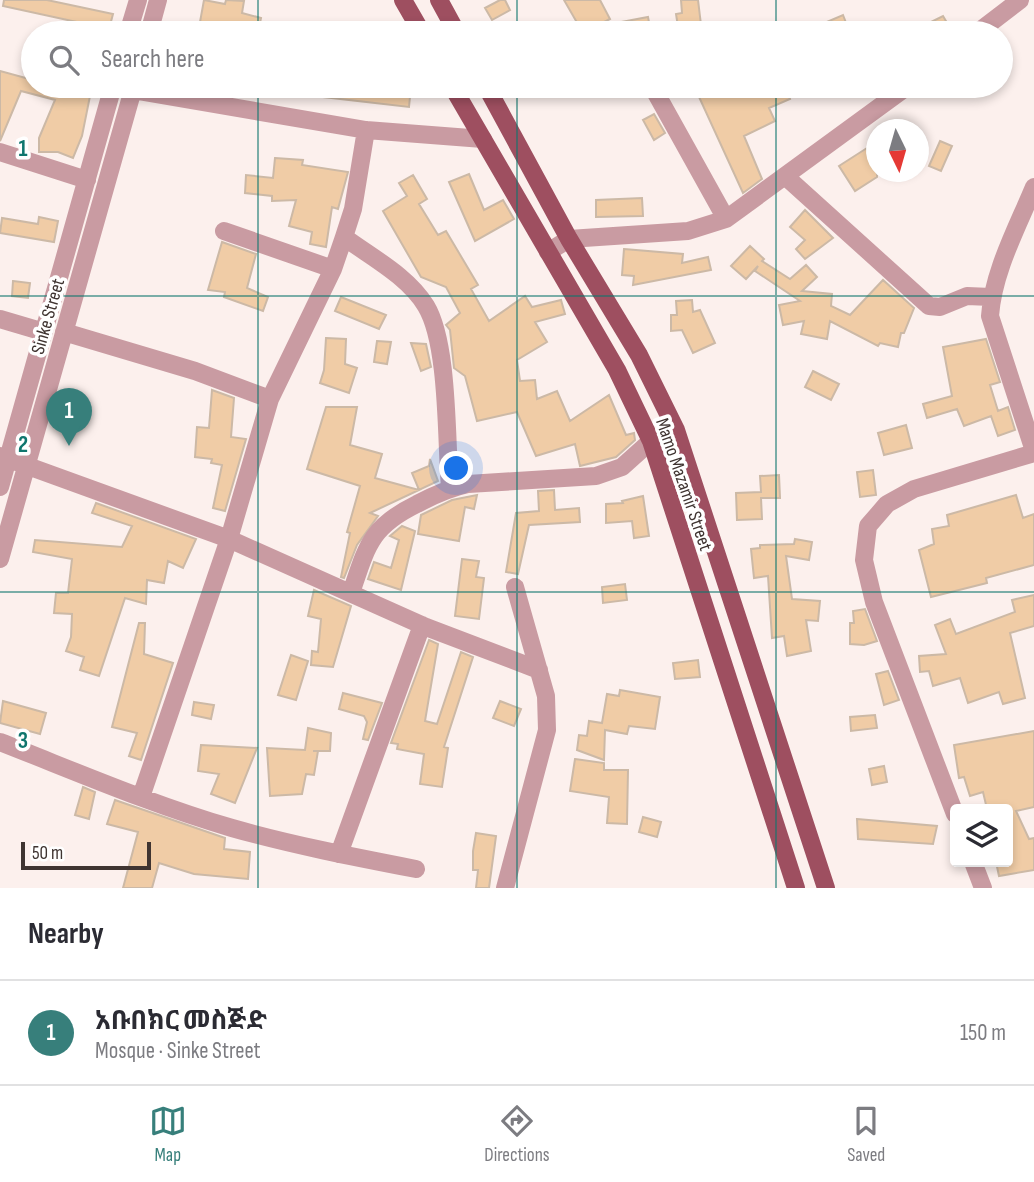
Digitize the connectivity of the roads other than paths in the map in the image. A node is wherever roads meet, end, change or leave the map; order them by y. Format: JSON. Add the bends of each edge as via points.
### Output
{"nodes":[{"id":1,"x":138,"y":0,"type":"edge"},
{"id":2,"x":158,"y":0,"type":"edge"},
{"id":3,"x":403,"y":0,"type":"edge"},
{"id":4,"x":439,"y":0,"type":"edge"},
{"id":5,"x":1020,"y":0,"type":"edge"},
{"id":6,"x":132,"y":21,"type":"edge"},
{"id":7,"x":152,"y":21,"type":"edge"},
{"id":8,"x":415,"y":21,"type":"edge"},
{"id":9,"x":450,"y":21,"type":"edge"},
{"id":10,"x":992,"y":21,"type":"edge"},
{"id":11,"x":110,"y":98,"type":"edge"},
{"id":12,"x":130,"y":98,"type":"edge"},
{"id":13,"x":188,"y":98,"type":"edge"},
{"id":14,"x":459,"y":98,"type":"edge"},
{"id":15,"x":492,"y":98,"type":"edge"},
{"id":16,"x":659,"y":98,"type":"edge"},
{"id":17,"x":892,"y":98,"type":"edge"},
{"id":18,"x":366,"y":130,"type":"junction"},
{"id":19,"x":483,"y":139,"type":"junction"},
{"id":20,"x":0,"y":152,"type":"edge"},
{"id":21,"x":785,"y":176,"type":"junction"},
{"id":22,"x":87,"y":180,"type":"junction"},
{"id":23,"x":1034,"y":187,"type":"edge"},
{"id":24,"x":726,"y":219,"type":"junction"},
{"id":25,"x":224,"y":231,"type":"dead end"},
{"id":26,"x":344,"y":237,"type":"junction"},
{"id":27,"x":569,"y":239,"type":"junction"},
{"id":28,"x":548,"y":252,"type":"junction"},
{"id":29,"x":333,"y":269,"type":"junction"},
{"id":30,"x":991,"y":297,"type":"junction"},
{"id":31,"x":0,"y":319,"type":"edge"},
{"id":32,"x":44,"y":332,"type":"junction"},
{"id":33,"x":64,"y":332,"type":"junction"},
{"id":34,"x":270,"y":400,"type":"junction"},
{"id":35,"x":651,"y":440,"type":"junction"},
{"id":36,"x":1034,"y":452,"type":"edge"},
{"id":37,"x":4,"y":457,"type":"edge"},
{"id":38,"x":26,"y":465,"type":"junction"},
{"id":39,"x":0,"y":487,"type":"edge"},
{"id":40,"x":450,"y":488,"type":"junction"},
{"id":41,"x":229,"y":539,"type":"junction"},
{"id":42,"x":0,"y":559,"type":"edge"},
{"id":43,"x":515,"y":587,"type":"dead end"},
{"id":44,"x":351,"y":593,"type":"junction"},
{"id":45,"x":422,"y":625,"type":"junction"},
{"id":46,"x":539,"y":670,"type":"junction"},
{"id":47,"x":0,"y":742,"type":"edge"},
{"id":48,"x":141,"y":797,"type":"junction"},
{"id":49,"x":951,"y":804,"type":"edge"},
{"id":50,"x":339,"y":854,"type":"junction"},
{"id":51,"x":975,"y":867,"type":"edge"},
{"id":52,"x":416,"y":869,"type":"dead end"},
{"id":53,"x":505,"y":888,"type":"edge"},
{"id":54,"x":796,"y":888,"type":"edge"},
{"id":55,"x":826,"y":888,"type":"edge"},
{"id":56,"x":983,"y":888,"type":"edge"}],
"edges":[{"from":1,"to":6,"type":"street"},
{"from":2,"to":7,"type":"street"},
{"from":3,"to":8,"type":"main road"},
{"from":4,"to":9,"type":"main road"},
{"from":5,"to":10,"type":"street"},
{"from":11,"to":22,"type":"street","name":"Sinke Street"},
{"from":12,"to":33,"type":"street","name":"Sinke Street"},
{"from":13,"to":18,"type":"street"},
{"from":14,"to":19,"type":"main road","name":"Mamo Mazamir Street"},
{"from":15,"to":27,"type":"main road","name":"Mamo Mazamir Street"},
{"from":16,"to":24,"type":"street"},
{"from":17,"to":21,"type":"street"},
{"from":18,"to":19,"type":"street"},
{"from":18,"to":26,"type":"street"},
{"from":19,"to":28,"type":"main road","name":"Mamo Mazamir Street"},
{"from":20,"to":22,"type":"street"},
{"from":21,"to":24,"type":"street"},
{"from":21,"to":30,"type":"street","via":[[929,306],[940,307],[967,296]]},
{"from":22,"to":32,"type":"street","name":"Sinke Street"},
{"from":23,"to":30,"type":"street"},
{"from":24,"to":27,"type":"street","via":[[688,232]]},
{"from":25,"to":29,"type":"street"},
{"from":26,"to":29,"type":"street"},
{"from":26,"to":40,"type":"street","via":[[407,283],[434,323]]},
{"from":27,"to":28,"type":"street"},
{"from":27,"to":55,"type":"main road","name":"Mamo Mazamir Street","via":[[639,355],[676,430]]},
{"from":28,"to":35,"type":"main road","name":"Mamo Mazamir Street","via":[[617,370]]},
{"from":29,"to":34,"type":"street"},
{"from":30,"to":36,"type":"street","via":[[990,316]]},
{"from":31,"to":32,"type":"street"},
{"from":32,"to":37,"type":"street","name":"Sinke Street"},
{"from":33,"to":34,"type":"street","via":[[195,370]]},
{"from":33,"to":38,"type":"street","name":"Sinke Street"},
{"from":34,"to":41,"type":"street"},
{"from":35,"to":40,"type":"street","via":[[622,467],[596,476]]},
{"from":35,"to":54,"type":"main road","name":"Mamo Mazamir Street"},
{"from":36,"to":49,"type":"street","via":[[914,489],[887,504],[868,526],[864,560],[874,602]]},
{"from":37,"to":38,"type":"street"},
{"from":37,"to":39,"type":"street","name":"Sinke Street"},
{"from":38,"to":41,"type":"street"},
{"from":38,"to":42,"type":"street","name":"Sinke Street"},
{"from":40,"to":44,"type":"street","via":[[382,524],[366,548]]},
{"from":41,"to":44,"type":"street"},
{"from":41,"to":48,"type":"street"},
{"from":43,"to":46,"type":"street"},
{"from":44,"to":45,"type":"street"},
{"from":45,"to":46,"type":"street"},
{"from":45,"to":50,"type":"street"},
{"from":46,"to":53,"type":"street","via":[[546,696],[547,730]]},
{"from":47,"to":48,"type":"street"},
{"from":48,"to":50,"type":"street","via":[[232,828]]},
{"from":50,"to":52,"type":"street"},
{"from":51,"to":56,"type":"street"}]}
